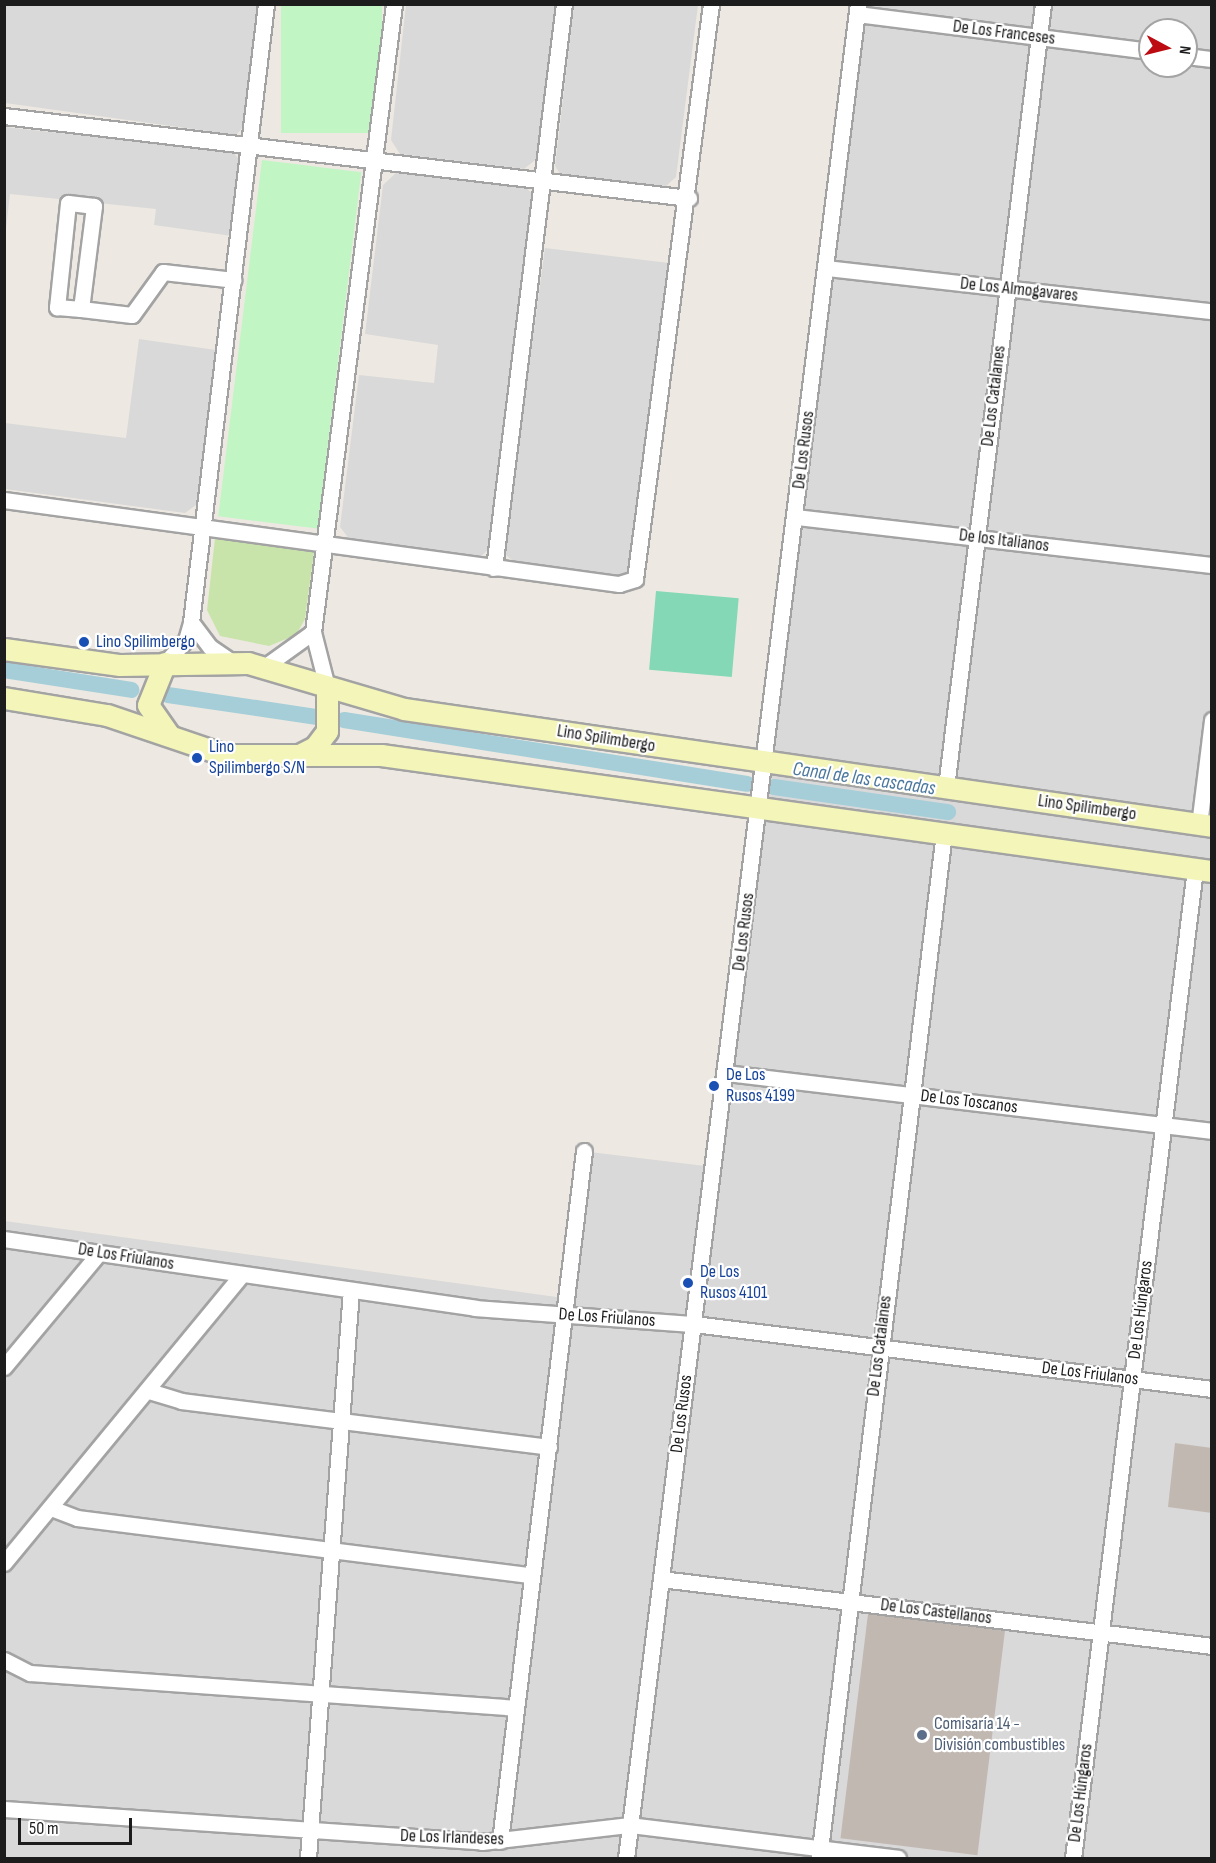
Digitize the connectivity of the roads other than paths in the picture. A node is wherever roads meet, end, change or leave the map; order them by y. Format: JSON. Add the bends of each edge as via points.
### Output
{"nodes":[{"id":1,"x":266,"y":4,"type":"edge"},
{"id":2,"x":394,"y":4,"type":"edge"},
{"id":3,"x":564,"y":4,"type":"edge"},
{"id":4,"x":711,"y":4,"type":"edge"},
{"id":5,"x":1043,"y":4,"type":"edge"},
{"id":6,"x":858,"y":9,"type":"edge"},
{"id":7,"x":1039,"y":37,"type":"junction"},
{"id":8,"x":1138,"y":49,"type":"edge"},
{"id":9,"x":4,"y":116,"type":"edge"},
{"id":10,"x":252,"y":147,"type":"junction"},
{"id":11,"x":375,"y":158,"type":"junction"},
{"id":12,"x":542,"y":179,"type":"junction"},
{"id":13,"x":689,"y":198,"type":"junction"},
{"id":14,"x":826,"y":268,"type":"junction"},
{"id":15,"x":234,"y":280,"type":"junction"},
{"id":16,"x":1008,"y":289,"type":"junction"},
{"id":17,"x":81,"y":309,"type":"junction"},
{"id":18,"x":1212,"y":311,"type":"edge"},
{"id":19,"x":4,"y":500,"type":"edge"},
{"id":20,"x":796,"y":517,"type":"junction"},
{"id":21,"x":202,"y":528,"type":"junction"},
{"id":22,"x":977,"y":538,"type":"junction"},
{"id":23,"x":328,"y":545,"type":"junction"},
{"id":24,"x":1212,"y":565,"type":"edge"},
{"id":25,"x":494,"y":568,"type":"junction"},
{"id":26,"x":192,"y":621,"type":"junction"},
{"id":27,"x":313,"y":632,"type":"junction"},
{"id":28,"x":4,"y":649,"type":"edge"},
{"id":29,"x":229,"y":660,"type":"junction"},
{"id":30,"x":165,"y":663,"type":"junction"},
{"id":31,"x":267,"y":665,"type":"junction"},
{"id":32,"x":327,"y":687,"type":"junction"},
{"id":33,"x":4,"y":698,"type":"edge"},
{"id":34,"x":1212,"y":720,"type":"edge"},
{"id":35,"x":169,"y":735,"type":"junction"},
{"id":36,"x":297,"y":755,"type":"junction"},
{"id":37,"x":760,"y":763,"type":"junction"},
{"id":38,"x":946,"y":787,"type":"junction"},
{"id":39,"x":760,"y":806,"type":"junction"},
{"id":40,"x":1205,"y":825,"type":"edge"},
{"id":41,"x":944,"y":833,"type":"junction"},
{"id":42,"x":1203,"y":870,"type":"edge"},
{"id":43,"x":726,"y":1073,"type":"junction"},
{"id":44,"x":913,"y":1095,"type":"junction"},
{"id":45,"x":1164,"y":1125,"type":"junction"},
{"id":46,"x":1212,"y":1131,"type":"edge"},
{"id":47,"x":584,"y":1150,"type":"dead end"},
{"id":48,"x":4,"y":1239,"type":"edge"},
{"id":49,"x":99,"y":1252,"type":"junction"},
{"id":50,"x":242,"y":1274,"type":"junction"},
{"id":51,"x":351,"y":1290,"type":"junction"},
{"id":52,"x":567,"y":1316,"type":"junction"},
{"id":53,"x":694,"y":1324,"type":"junction"},
{"id":54,"x":879,"y":1347,"type":"junction"},
{"id":55,"x":4,"y":1366,"type":"edge"},
{"id":56,"x":1132,"y":1380,"type":"junction"},
{"id":57,"x":1212,"y":1389,"type":"edge"},
{"id":58,"x":149,"y":1391,"type":"junction"},
{"id":59,"x":341,"y":1421,"type":"junction"},
{"id":60,"x":549,"y":1447,"type":"junction"},
{"id":61,"x":51,"y":1508,"type":"junction"},
{"id":62,"x":331,"y":1550,"type":"junction"},
{"id":63,"x":4,"y":1563,"type":"edge"},
{"id":64,"x":531,"y":1575,"type":"junction"},
{"id":65,"x":661,"y":1579,"type":"junction"},
{"id":66,"x":850,"y":1600,"type":"junction"},
{"id":67,"x":1101,"y":1633,"type":"junction"},
{"id":68,"x":1212,"y":1646,"type":"edge"},
{"id":69,"x":4,"y":1660,"type":"edge"},
{"id":70,"x":320,"y":1692,"type":"junction"},
{"id":71,"x":514,"y":1708,"type":"junction"},
{"id":72,"x":4,"y":1809,"type":"edge"},
{"id":73,"x":630,"y":1825,"type":"junction"},
{"id":74,"x":310,"y":1830,"type":"junction"},
{"id":75,"x":500,"y":1841,"type":"junction"},
{"id":76,"x":820,"y":1854,"type":"edge"},
{"id":77,"x":308,"y":1858,"type":"edge"},
{"id":78,"x":626,"y":1858,"type":"edge"},
{"id":79,"x":898,"y":1858,"type":"edge"},
{"id":80,"x":1073,"y":1858,"type":"edge"}],
"edges":[{"from":1,"to":10,"type":"street"},
{"from":2,"to":11,"type":"street"},
{"from":3,"to":12,"type":"street"},
{"from":4,"to":13,"type":"street"},
{"from":5,"to":7,"type":"street","name":"De Los Catalanes"},
{"from":6,"to":7,"type":"street","name":"De Los Franceses"},
{"from":6,"to":14,"type":"street","name":"De Los Rusos"},
{"from":7,"to":8,"type":"street","name":"De Los Franceses"},
{"from":7,"to":16,"type":"street","name":"De Los Catalanes"},
{"from":9,"to":10,"type":"street"},
{"from":10,"to":11,"type":"street"},
{"from":10,"to":15,"type":"street"},
{"from":11,"to":12,"type":"street"},
{"from":11,"to":23,"type":"street"},
{"from":12,"to":13,"type":"street"},
{"from":12,"to":25,"type":"street"},
{"from":13,"to":25,"type":"street","via":[[635,579],[619,584]]},
{"from":14,"to":16,"type":"street","name":"De Los Almogavares"},
{"from":14,"to":20,"type":"street","name":"De Los Rusos"},
{"from":15,"to":17,"type":"street","via":[[163,272],[132,315]]},
{"from":15,"to":21,"type":"street"},
{"from":16,"to":18,"type":"street","name":"De Los Almogavares"},
{"from":16,"to":22,"type":"street","name":"De Los Catalanes"},
{"from":17,"to":17,"type":"street","via":[[57,307],[68,203],[94,206]]},
{"from":19,"to":21,"type":"street"},
{"from":20,"to":22,"type":"street","name":"De los Italianos"},
{"from":20,"to":37,"type":"street","name":"De Los Rusos"},
{"from":21,"to":23,"type":"street"},
{"from":21,"to":26,"type":"street"},
{"from":22,"to":24,"type":"street","name":"De los Italianos"},
{"from":22,"to":38,"type":"street","name":"De Los Catalanes"},
{"from":23,"to":25,"type":"street"},
{"from":23,"to":27,"type":"street"},
{"from":26,"to":29,"type":"street","via":[[210,647]]},
{"from":26,"to":30,"type":"street","via":[[186,640]]},
{"from":27,"to":31,"type":"street"},
{"from":27,"to":32,"type":"street"},
{"from":28,"to":30,"type":"main road","name":"Lino Spilimbergo","via":[[103,664]]},
{"from":29,"to":30,"type":"main road","name":"Lino Spilimbergo"},
{"from":29,"to":31,"type":"main road","name":"Lino Spilimbergo"},
{"from":30,"to":35,"type":"main road","via":[[148,705]]},
{"from":31,"to":32,"type":"main road","name":"Lino Spilimbergo"},
{"from":32,"to":36,"type":"main road","via":[[327,731],[315,747]]},
{"from":32,"to":37,"type":"main road","name":"Lino Spilimbergo","via":[[404,709]]},
{"from":33,"to":35,"type":"main road","via":[[99,714]]},
{"from":34,"to":40,"type":"street"},
{"from":35,"to":36,"type":"main road","via":[[225,755]]},
{"from":36,"to":39,"type":"main road","via":[[381,755]]},
{"from":37,"to":38,"type":"main road","name":"Lino Spilimbergo"},
{"from":37,"to":39,"type":"street","name":"De Los Rusos"},
{"from":38,"to":40,"type":"main road","name":"Lino Spilimbergo"},
{"from":39,"to":41,"type":"main road"},
{"from":39,"to":43,"type":"street","name":"De Los Rusos"},
{"from":41,"to":42,"type":"main road"},
{"from":41,"to":44,"type":"street","name":"De Los Catalanes"},
{"from":42,"to":45,"type":"street","name":"De Los Húngaros"},
{"from":43,"to":44,"type":"street","name":"De Los Toscanos"},
{"from":43,"to":53,"type":"street","name":"De Los Rusos"},
{"from":44,"to":45,"type":"street","name":"De Los Toscanos"},
{"from":44,"to":54,"type":"street","name":"De Los Catalanes"},
{"from":45,"to":46,"type":"street","name":"De Los Toscanos"},
{"from":45,"to":56,"type":"street","name":"De Los Húngaros"},
{"from":47,"to":52,"type":"street"},
{"from":48,"to":49,"type":"street","name":"De Los Friulanos"},
{"from":49,"to":50,"type":"street","name":"De Los Friulanos"},
{"from":49,"to":55,"type":"street"},
{"from":50,"to":51,"type":"street","name":"De Los Friulanos"},
{"from":50,"to":58,"type":"street"},
{"from":51,"to":52,"type":"street","name":"De Los Friulanos"},
{"from":51,"to":59,"type":"street"},
{"from":52,"to":53,"type":"street","name":"De Los Friulanos"},
{"from":52,"to":60,"type":"street"},
{"from":53,"to":54,"type":"street","name":"De Los Friulanos"},
{"from":53,"to":65,"type":"street","name":"De Los Rusos"},
{"from":54,"to":56,"type":"street","name":"De Los Friulanos"},
{"from":54,"to":66,"type":"street","name":"De Los Catalanes"},
{"from":56,"to":57,"type":"street","name":"De Los Friulanos"},
{"from":56,"to":67,"type":"street","name":"De Los Húngaros"},
{"from":58,"to":59,"type":"street","via":[[181,1401]]},
{"from":58,"to":61,"type":"street"},
{"from":59,"to":60,"type":"street"},
{"from":59,"to":62,"type":"street"},
{"from":60,"to":64,"type":"street"},
{"from":61,"to":62,"type":"street","via":[[77,1518]]},
{"from":61,"to":63,"type":"street"},
{"from":62,"to":64,"type":"street"},
{"from":62,"to":70,"type":"street"},
{"from":64,"to":71,"type":"street"},
{"from":65,"to":66,"type":"street","name":"De Los Castellanos"},
{"from":65,"to":73,"type":"street","name":"De Los Rusos"},
{"from":66,"to":67,"type":"street","name":"De Los Castellanos"},
{"from":66,"to":76,"type":"street","name":"De Los Catalanes"},
{"from":67,"to":68,"type":"street","name":"De Los Castellanos"},
{"from":67,"to":80,"type":"street","name":"De Los Húngaros"},
{"from":69,"to":70,"type":"street","via":[[30,1672]]},
{"from":70,"to":71,"type":"street"},
{"from":70,"to":74,"type":"street"},
{"from":71,"to":75,"type":"street"},
{"from":72,"to":74,"type":"street","name":"De Los Irlandeses"},
{"from":73,"to":75,"type":"street","name":"De Los Irlandeses"},
{"from":73,"to":76,"type":"street","name":"De Los Irlandeses"},
{"from":73,"to":78,"type":"street","name":"De Los Rusos"},
{"from":74,"to":75,"type":"street","name":"De Los Irlandeses"},
{"from":74,"to":77,"type":"street"},
{"from":76,"to":79,"type":"street","name":"De Los Irlandeses"}]}
